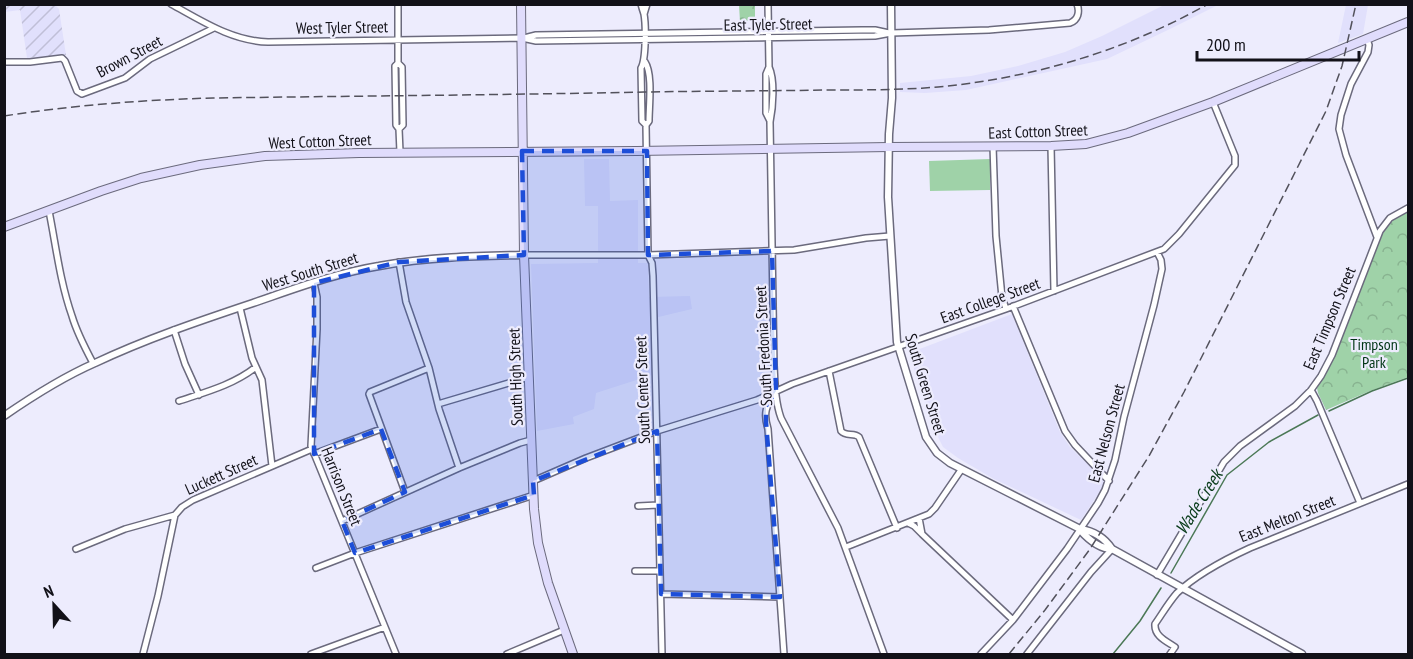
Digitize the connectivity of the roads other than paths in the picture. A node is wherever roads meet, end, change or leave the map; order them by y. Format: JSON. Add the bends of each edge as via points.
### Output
{"nodes":[{"id":1,"x":171,"y":4,"type":"edge"},
{"id":2,"x":398,"y":4,"type":"edge"},
{"id":3,"x":521,"y":4,"type":"edge"},
{"id":4,"x":641,"y":4,"type":"edge"},
{"id":5,"x":647,"y":4,"type":"edge"},
{"id":6,"x":768,"y":4,"type":"edge"},
{"id":7,"x":891,"y":4,"type":"edge"},
{"id":8,"x":1077,"y":4,"type":"edge"},
{"id":9,"x":644,"y":14,"type":"junction"},
{"id":10,"x":1408,"y":22,"type":"edge"},
{"id":11,"x":214,"y":28,"type":"junction"},
{"id":12,"x":891,"y":33,"type":"junction"},
{"id":13,"x":768,"y":35,"type":"junction"},
{"id":14,"x":645,"y":36,"type":"junction"},
{"id":15,"x":522,"y":38,"type":"junction"},
{"id":16,"x":1367,"y":39,"type":"junction"},
{"id":17,"x":399,"y":40,"type":"junction"},
{"id":18,"x":4,"y":62,"type":"edge"},
{"id":19,"x":645,"y":62,"type":"junction"},
{"id":20,"x":398,"y":63,"type":"junction"},
{"id":21,"x":1213,"y":102,"type":"junction"},
{"id":22,"x":646,"y":125,"type":"junction"},
{"id":23,"x":399,"y":129,"type":"junction"},
{"id":24,"x":993,"y":146,"type":"junction"},
{"id":25,"x":1051,"y":146,"type":"junction"},
{"id":26,"x":889,"y":147,"type":"junction"},
{"id":27,"x":771,"y":149,"type":"junction"},
{"id":28,"x":522,"y":151,"type":"junction"},
{"id":29,"x":647,"y":151,"type":"junction"},
{"id":30,"x":400,"y":152,"type":"junction"},
{"id":31,"x":1408,"y":208,"type":"edge"},
{"id":32,"x":50,"y":210,"type":"junction"},
{"id":33,"x":4,"y":227,"type":"edge"},
{"id":34,"x":890,"y":236,"type":"junction"},
{"id":35,"x":1377,"y":238,"type":"junction"},
{"id":36,"x":772,"y":251,"type":"junction"},
{"id":37,"x":1157,"y":252,"type":"junction"},
{"id":38,"x":525,"y":255,"type":"junction"},
{"id":39,"x":648,"y":255,"type":"junction"},
{"id":40,"x":399,"y":262,"type":"junction"},
{"id":41,"x":314,"y":283,"type":"junction"},
{"id":42,"x":1054,"y":291,"type":"junction"},
{"id":43,"x":1013,"y":306,"type":"junction"},
{"id":44,"x":240,"y":308,"type":"junction"},
{"id":45,"x":1006,"y":309,"type":"junction"},
{"id":46,"x":174,"y":330,"type":"junction"},
{"id":47,"x":898,"y":347,"type":"junction"},
{"id":48,"x":93,"y":363,"type":"junction"},
{"id":49,"x":256,"y":367,"type":"junction"},
{"id":50,"x":429,"y":369,"type":"junction"},
{"id":51,"x":829,"y":371,"type":"junction"},
{"id":52,"x":529,"y":377,"type":"junction"},
{"id":53,"x":1311,"y":390,"type":"junction"},
{"id":54,"x":776,"y":391,"type":"junction"},
{"id":55,"x":199,"y":395,"type":"junction"},
{"id":56,"x":179,"y":401,"type":"dead end"},
{"id":57,"x":438,"y":404,"type":"junction"},
{"id":58,"x":779,"y":413,"type":"junction"},
{"id":59,"x":4,"y":416,"type":"edge"},
{"id":60,"x":381,"y":429,"type":"junction"},
{"id":61,"x":768,"y":429,"type":"junction"},
{"id":62,"x":657,"y":431,"type":"junction"},
{"id":63,"x":531,"y":440,"type":"junction"},
{"id":64,"x":313,"y":451,"type":"junction"},
{"id":65,"x":272,"y":466,"type":"junction"},
{"id":66,"x":459,"y":468,"type":"junction"},
{"id":67,"x":961,"y":470,"type":"junction"},
{"id":68,"x":533,"y":481,"type":"junction"},
{"id":69,"x":1109,"y":481,"type":"junction"},
{"id":70,"x":1408,"y":484,"type":"edge"},
{"id":71,"x":405,"y":492,"type":"junction"},
{"id":72,"x":534,"y":495,"type":"junction"},
{"id":73,"x":1360,"y":504,"type":"junction"},
{"id":74,"x":658,"y":505,"type":"junction"},
{"id":75,"x":638,"y":506,"type":"dead end"},
{"id":76,"x":175,"y":515,"type":"junction"},
{"id":77,"x":919,"y":518,"type":"junction"},
{"id":78,"x":342,"y":521,"type":"junction"},
{"id":79,"x":908,"y":523,"type":"junction"},
{"id":80,"x":897,"y":528,"type":"junction"},
{"id":81,"x":1080,"y":529,"type":"junction"},
{"id":82,"x":922,"y":534,"type":"junction"},
{"id":83,"x":846,"y":547,"type":"junction"},
{"id":84,"x":76,"y":549,"type":"dead end"},
{"id":85,"x":1112,"y":549,"type":"junction"},
{"id":86,"x":355,"y":553,"type":"junction"},
{"id":87,"x":316,"y":568,"type":"dead end"},
{"id":88,"x":635,"y":571,"type":"dead end"},
{"id":89,"x":660,"y":571,"type":"junction"},
{"id":90,"x":1157,"y":575,"type":"junction"},
{"id":91,"x":1183,"y":589,"type":"junction"},
{"id":92,"x":661,"y":594,"type":"junction"},
{"id":93,"x":780,"y":597,"type":"junction"},
{"id":94,"x":1013,"y":620,"type":"junction"},
{"id":95,"x":385,"y":627,"type":"junction"},
{"id":96,"x":564,"y":630,"type":"junction"},
{"id":97,"x":143,"y":654,"type":"edge"},
{"id":98,"x":312,"y":654,"type":"edge"},
{"id":99,"x":396,"y":654,"type":"edge"},
{"id":100,"x":507,"y":654,"type":"edge"},
{"id":101,"x":573,"y":654,"type":"edge"},
{"id":102,"x":662,"y":654,"type":"edge"},
{"id":103,"x":784,"y":654,"type":"edge"},
{"id":104,"x":884,"y":654,"type":"edge"},
{"id":105,"x":981,"y":654,"type":"edge"},
{"id":106,"x":1027,"y":654,"type":"edge"},
{"id":107,"x":1170,"y":654,"type":"edge"},
{"id":108,"x":1302,"y":654,"type":"edge"}],
"edges":[{"from":1,"to":11,"type":"street","name":"West Tyler Street"},
{"from":2,"to":17,"type":"street"},
{"from":3,"to":15,"type":"main road","name":"South High Street"},
{"from":4,"to":9,"type":"street"},
{"from":5,"to":9,"type":"street"},
{"from":6,"to":13,"type":"street","name":"South Fredonia Street"},
{"from":7,"to":12,"type":"street","name":"South Green Street"},
{"from":8,"to":12,"type":"street","name":"East Tyler Street","via":[[1078,16],[1067,23]]},
{"from":9,"to":14,"type":"street"},
{"from":10,"to":16,"type":"main road","name":"East Cotton Street"},
{"from":11,"to":17,"type":"street","name":"West Tyler Street","via":[[260,42]]},
{"from":11,"to":18,"type":"street","name":"Brown Street","via":[[150,59],[125,78],[82,94],[62,58]]},
{"from":12,"to":13,"type":"street","name":"East Tyler Street","via":[[875,30]]},
{"from":12,"to":26,"type":"street","name":"South Green Street"},
{"from":13,"to":14,"type":"street","name":"East Tyler Street"},
{"from":13,"to":27,"type":"street","name":"South Fredonia Street","via":[[766,113]]},
{"from":14,"to":15,"type":"street","name":"West Tyler Street","via":[[536,34]]},
{"from":14,"to":19,"type":"street"},
{"from":15,"to":17,"type":"street","name":"West Tyler Street"},
{"from":15,"to":28,"type":"main road","name":"South High Street"},
{"from":16,"to":21,"type":"main road","name":"East Cotton Street"},
{"from":16,"to":35,"type":"street","via":[[1368,52],[1351,84],[1339,129]]},
{"from":17,"to":20,"type":"street"},
{"from":19,"to":22,"type":"street","name":"South Center Street","via":[[649,68]]},
{"from":19,"to":22,"type":"street","name":"South Center Street","via":[[641,68],[642,121]]},
{"from":20,"to":23,"type":"street","via":[[394,96]]},
{"from":20,"to":23,"type":"street","via":[[402,67],[403,96],[403,125]]},
{"from":21,"to":25,"type":"main road","name":"East Cotton Street","via":[[1106,140]]},
{"from":21,"to":37,"type":"street","name":"East College Street","via":[[1235,165],[1179,234]]},
{"from":22,"to":29,"type":"street","name":"South Center Street"},
{"from":23,"to":30,"type":"street"},
{"from":24,"to":25,"type":"main road","name":"East Cotton Street"},
{"from":24,"to":26,"type":"main road","name":"East Cotton Street"},
{"from":24,"to":45,"type":"street","via":[[996,236]]},
{"from":25,"to":42,"type":"street"},
{"from":26,"to":27,"type":"main road","name":"East Cotton Street"},
{"from":26,"to":34,"type":"street","name":"South Green Street"},
{"from":27,"to":29,"type":"main road","name":"East Cotton Street"},
{"from":27,"to":36,"type":"street","name":"South Fredonia Street"},
{"from":28,"to":29,"type":"main road","name":"West Cotton Street"},
{"from":28,"to":30,"type":"main road","name":"West Cotton Street"},
{"from":28,"to":38,"type":"main road","name":"South High Street"},
{"from":29,"to":39,"type":"street","name":"South Center Street"},
{"from":30,"to":32,"type":"main road","name":"West Cotton Street","via":[[240,158],[157,174]]},
{"from":31,"to":35,"type":"street","name":"East Timpson Street","via":[[1390,218]]},
{"from":32,"to":33,"type":"main road","name":"West Cotton Street"},
{"from":32,"to":48,"type":"street","via":[[70,311]]},
{"from":34,"to":36,"type":"street","name":"West South Street"},
{"from":34,"to":47,"type":"street","name":"South Green Street"},
{"from":35,"to":53,"type":"street","name":"East Timpson Street","via":[[1332,355]]},
{"from":36,"to":39,"type":"street","name":"West South Street"},
{"from":36,"to":54,"type":"street","name":"South Fredonia Street"},
{"from":37,"to":42,"type":"street","name":"East College Street"},
{"from":37,"to":69,"type":"street","name":"East Nelson Street","via":[[1162,269]]},
{"from":38,"to":39,"type":"street","name":"West South Street"},
{"from":38,"to":40,"type":"street","name":"West South Street"},
{"from":38,"to":52,"type":"main road","name":"South High Street"},
{"from":39,"to":62,"type":"street","name":"South Center Street","via":[[652,263]]},
{"from":40,"to":41,"type":"street","name":"West South Street"},
{"from":40,"to":50,"type":"street","via":[[404,298]]},
{"from":41,"to":44,"type":"street","name":"West South Street"},
{"from":41,"to":64,"type":"street","name":"Harrison Street","via":[[317,329]]},
{"from":42,"to":43,"type":"street","name":"East College Street"},
{"from":43,"to":45,"type":"street","name":"East College Street"},
{"from":43,"to":69,"type":"street","via":[[1065,431]]},
{"from":44,"to":46,"type":"street","name":"West South Street"},
{"from":44,"to":49,"type":"street"},
{"from":45,"to":47,"type":"street","name":"East College Street"},
{"from":46,"to":48,"type":"street","name":"West South Street"},
{"from":46,"to":55,"type":"street"},
{"from":47,"to":51,"type":"street","name":"East College Street"},
{"from":47,"to":67,"type":"street","name":"South Green Street","via":[[929,442],[937,453]]},
{"from":48,"to":59,"type":"street","name":"West South Street"},
{"from":49,"to":55,"type":"street","via":[[232,383]]},
{"from":49,"to":65,"type":"street","via":[[262,380]]},
{"from":50,"to":57,"type":"street"},
{"from":50,"to":60,"type":"street","via":[[369,394]]},
{"from":51,"to":54,"type":"street","name":"East College Street"},
{"from":51,"to":80,"type":"street","via":[[840,429],[859,437]]},
{"from":52,"to":57,"type":"street"},
{"from":52,"to":63,"type":"main road","name":"South High Street"},
{"from":53,"to":73,"type":"street"},
{"from":53,"to":90,"type":"street","name":"East Timpson Street","via":[[1224,462]]},
{"from":54,"to":58,"type":"street","name":"South Fredonia Street"},
{"from":54,"to":61,"type":"street","via":[[766,408]]},
{"from":54,"to":62,"type":"street","name":"East College Street"},
{"from":55,"to":56,"type":"street"},
{"from":57,"to":66,"type":"street"},
{"from":58,"to":61,"type":"street","via":[[770,418]]},
{"from":58,"to":83,"type":"street","name":"South Fredonia Street"},
{"from":60,"to":64,"type":"street","name":"Luckett Street"},
{"from":60,"to":71,"type":"street"},
{"from":61,"to":93,"type":"street"},
{"from":62,"to":68,"type":"street","name":"East College Street"},
{"from":62,"to":74,"type":"street","name":"South Center Street"},
{"from":63,"to":66,"type":"street"},
{"from":63,"to":68,"type":"main road","name":"South High Street"},
{"from":64,"to":65,"type":"street","name":"Luckett Street"},
{"from":64,"to":78,"type":"street","name":"Harrison Street"},
{"from":65,"to":76,"type":"street","name":"Luckett Street","via":[[190,501]]},
{"from":66,"to":71,"type":"street"},
{"from":67,"to":77,"type":"street","via":[[933,510]]},
{"from":67,"to":81,"type":"street","name":"South Green Street"},
{"from":68,"to":72,"type":"main road","name":"South High Street"},
{"from":69,"to":81,"type":"street","name":"East Nelson Street"},
{"from":70,"to":73,"type":"street","name":"East Melton Street"},
{"from":71,"to":78,"type":"street"},
{"from":72,"to":86,"type":"street"},
{"from":72,"to":96,"type":"main road","name":"South High Street","via":[[542,559]]},
{"from":73,"to":91,"type":"street","name":"East Melton Street","via":[[1242,551]]},
{"from":74,"to":75,"type":"street"},
{"from":74,"to":89,"type":"street","name":"South Center Street"},
{"from":76,"to":84,"type":"street","name":"Luckett Street"},
{"from":76,"to":97,"type":"street"},
{"from":77,"to":79,"type":"street"},
{"from":77,"to":82,"type":"street"},
{"from":78,"to":86,"type":"street","name":"Harrison Street"},
{"from":79,"to":80,"type":"street"},
{"from":79,"to":82,"type":"street"},
{"from":80,"to":83,"type":"street"},
{"from":81,"to":85,"type":"street","name":"South Green Street","via":[[1091,531]]},
{"from":81,"to":94,"type":"street","name":"East Nelson Street"},
{"from":82,"to":94,"type":"street"},
{"from":83,"to":104,"type":"street","name":"South Fredonia Street"},
{"from":85,"to":90,"type":"street","name":"South Green Street"},
{"from":85,"to":106,"type":"street"},
{"from":86,"to":87,"type":"street"},
{"from":86,"to":95,"type":"street","name":"Harrison Street"},
{"from":88,"to":89,"type":"street"},
{"from":89,"to":92,"type":"street","name":"South Center Street"},
{"from":90,"to":91,"type":"street","name":"South Green Street"},
{"from":91,"to":107,"type":"street","name":"East Melton Street","via":[[1155,625],[1157,634],[1175,647]]},
{"from":91,"to":108,"type":"street","name":"South Green Street"},
{"from":92,"to":93,"type":"street"},
{"from":92,"to":102,"type":"street","name":"South Center Street"},
{"from":93,"to":103,"type":"street"},
{"from":94,"to":105,"type":"street","name":"East Nelson Street"},
{"from":95,"to":98,"type":"street"},
{"from":95,"to":99,"type":"street","name":"Harrison Street"},
{"from":96,"to":100,"type":"street"},
{"from":96,"to":101,"type":"main road","name":"South High Street"}]}
